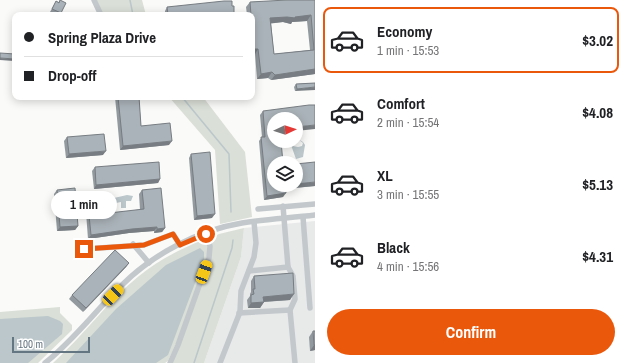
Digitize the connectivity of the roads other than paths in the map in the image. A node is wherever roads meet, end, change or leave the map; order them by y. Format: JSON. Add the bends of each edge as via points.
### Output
{"nodes":[{"id":1,"x":94,"y":0,"type":"edge"},
{"id":2,"x":100,"y":12,"type":"edge"},
{"id":3,"x":315,"y":204,"type":"edge"},
{"id":4,"x":283,"y":206,"type":"junction"},
{"id":5,"x":258,"y":209,"type":"dead end"},
{"id":6,"x":315,"y":215,"type":"edge"},
{"id":7,"x":303,"y":216,"type":"junction"},
{"id":8,"x":284,"y":218,"type":"junction"},
{"id":9,"x":254,"y":222,"type":"junction"},
{"id":10,"x":206,"y":234,"type":"junction"},
{"id":11,"x":133,"y":244,"type":"junction"},
{"id":12,"x":180,"y":245,"type":"junction"},
{"id":13,"x":84,"y":249,"type":"dead end"},
{"id":14,"x":149,"y":263,"type":"junction"},
{"id":15,"x":288,"y":267,"type":"junction"},
{"id":16,"x":249,"y":271,"type":"junction"},
{"id":17,"x":310,"y":308,"type":"dead end"},
{"id":18,"x":290,"y":310,"type":"junction"},
{"id":19,"x":239,"y":313,"type":"junction"},
{"id":20,"x":46,"y":363,"type":"edge"},
{"id":21,"x":170,"y":363,"type":"edge"},
{"id":22,"x":220,"y":363,"type":"edge"},
{"id":23,"x":295,"y":363,"type":"edge"}],
"edges":[{"from":1,"to":2,"type":"street"},
{"from":3,"to":4,"type":"street"},
{"from":4,"to":5,"type":"street"},
{"from":4,"to":8,"type":"street"},
{"from":6,"to":7,"type":"street"},
{"from":7,"to":8,"type":"street"},
{"from":7,"to":17,"type":"street"},
{"from":8,"to":9,"type":"street"},
{"from":8,"to":15,"type":"street"},
{"from":9,"to":10,"type":"street"},
{"from":9,"to":16,"type":"street","via":[[256,243]]},
{"from":10,"to":12,"type":"street"},
{"from":10,"to":21,"type":"street","via":[[210,246],[209,258]]},
{"from":11,"to":12,"type":"street","via":[[144,245],[173,234]]},
{"from":11,"to":13,"type":"street"},
{"from":11,"to":14,"type":"street"},
{"from":12,"to":14,"type":"street"},
{"from":14,"to":20,"type":"street","via":[[121,286]]},
{"from":15,"to":16,"type":"street"},
{"from":15,"to":18,"type":"street","via":[[294,276],[296,299]]},
{"from":16,"to":19,"type":"street","via":[[240,291]]},
{"from":18,"to":19,"type":"street"},
{"from":18,"to":23,"type":"street"},
{"from":19,"to":22,"type":"street"}]}
